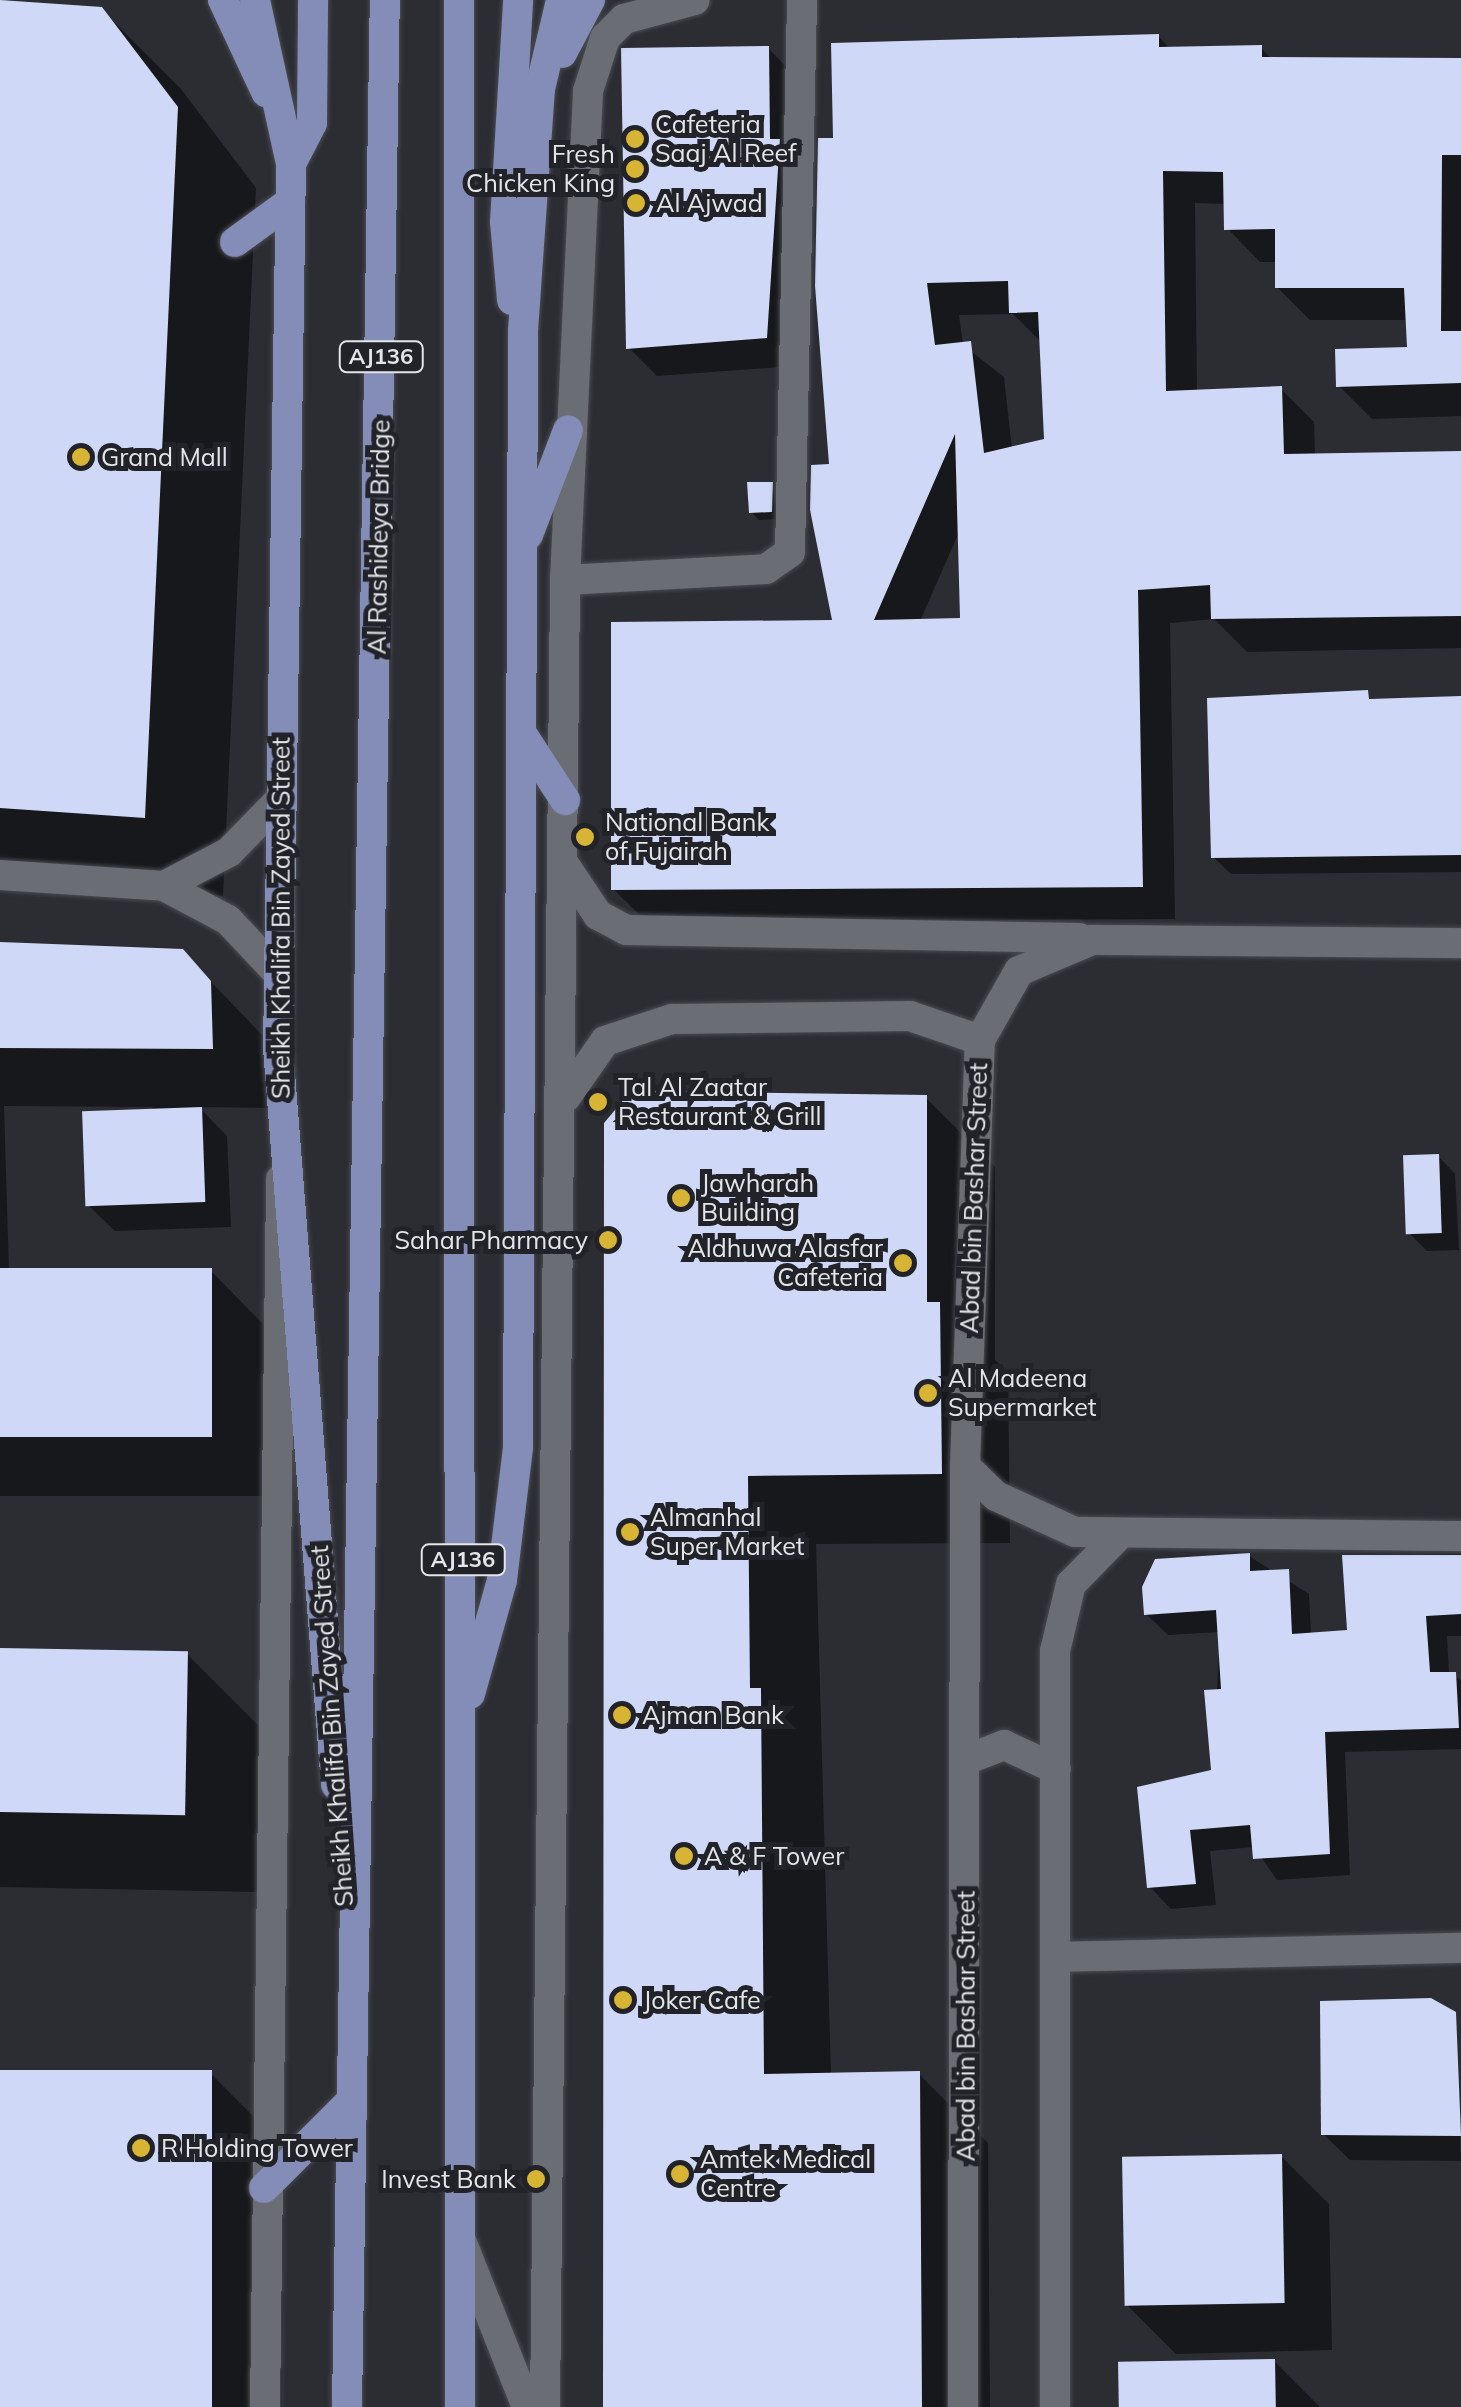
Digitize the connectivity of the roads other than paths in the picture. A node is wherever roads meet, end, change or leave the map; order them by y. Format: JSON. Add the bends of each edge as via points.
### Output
{"nodes":[{"id":1,"x":223,"y":0,"type":"edge"},
{"id":2,"x":255,"y":0,"type":"edge"},
{"id":3,"x":313,"y":0,"type":"edge"},
{"id":4,"x":385,"y":0,"type":"edge"},
{"id":5,"x":459,"y":0,"type":"edge"},
{"id":6,"x":518,"y":0,"type":"edge"},
{"id":7,"x":562,"y":0,"type":"edge"},
{"id":8,"x":590,"y":0,"type":"edge"},
{"id":9,"x":695,"y":0,"type":"edge"},
{"id":10,"x":802,"y":0,"type":"edge"},
{"id":11,"x":291,"y":158,"type":"junction"},
{"id":12,"x":290,"y":202,"type":"junction"},
{"id":13,"x":235,"y":242,"type":"dead end"},
{"id":14,"x":525,"y":272,"type":"junction"},
{"id":15,"x":522,"y":331,"type":"junction"},
{"id":16,"x":568,"y":430,"type":"junction"},
{"id":17,"x":522,"y":552,"type":"junction"},
{"id":18,"x":566,"y":580,"type":"junction"},
{"id":19,"x":376,"y":714,"type":"joint"},
{"id":20,"x":522,"y":734,"type":"junction"},
{"id":21,"x":280,"y":800,"type":"junction"},
{"id":22,"x":564,"y":800,"type":"junction"},
{"id":23,"x":564,"y":864,"type":"junction"},
{"id":24,"x":0,"y":875,"type":"edge"},
{"id":25,"x":164,"y":886,"type":"junction"},
{"id":26,"x":1092,"y":940,"type":"junction"},
{"id":27,"x":1461,"y":943,"type":"edge"},
{"id":28,"x":277,"y":972,"type":"junction"},
{"id":29,"x":980,"y":1040,"type":"junction"},
{"id":30,"x":564,"y":1100,"type":"junction"},
{"id":31,"x":285,"y":1156,"type":"junction"},
{"id":32,"x":965,"y":1466,"type":"junction"},
{"id":33,"x":1119,"y":1535,"type":"junction"},
{"id":34,"x":1461,"y":1536,"type":"edge"},
{"id":35,"x":464,"y":1711,"type":"junction"},
{"id":36,"x":968,"y":1759,"type":"junction"},
{"id":37,"x":1056,"y":1768,"type":"junction"},
{"id":38,"x":1461,"y":1948,"type":"edge"},
{"id":39,"x":1056,"y":1957,"type":"junction"},
{"id":40,"x":350,"y":1958,"type":"junction"},
{"id":41,"x":350,"y":2103,"type":"junction"},
{"id":42,"x":264,"y":2188,"type":"junction"},
{"id":43,"x":462,"y":2243,"type":"junction"},
{"id":44,"x":266,"y":2407,"type":"edge"},
{"id":45,"x":347,"y":2407,"type":"edge"},
{"id":46,"x":460,"y":2407,"type":"edge"},
{"id":47,"x":527,"y":2407,"type":"edge"},
{"id":48,"x":546,"y":2407,"type":"edge"},
{"id":49,"x":963,"y":2407,"type":"edge"},
{"id":50,"x":1055,"y":2407,"type":"edge"}],
"edges":[{"from":1,"to":11,"type":"main road"},
{"from":2,"to":11,"type":"main road","name":"Sheikh Khalifa Bin Zayed Street"},
{"from":3,"to":11,"type":"main road","via":[[312,123]]},
{"from":4,"to":19,"type":"main road","name":"Al Rashideya Bridge","number":"AJ136"},
{"from":5,"to":35,"type":"main road","number":"AJ136","via":[[452,713]]},
{"from":6,"to":15,"type":"main road","via":[[505,259]]},
{"from":7,"to":14,"type":"main road","via":[[540,89]]},
{"from":8,"to":14,"type":"main road","via":[[560,59],[544,218]]},
{"from":9,"to":16,"type":"street","via":[[624,19],[592,64]]},
{"from":10,"to":18,"type":"street","via":[[790,552],[766,570]]},
{"from":11,"to":12,"type":"main road","name":"Sheikh Khalifa Bin Zayed Street"},
{"from":12,"to":13,"type":"main road"},
{"from":12,"to":21,"type":"main road","name":"Sheikh Khalifa Bin Zayed Street"},
{"from":14,"to":15,"type":"main road"},
{"from":15,"to":17,"type":"main road"},
{"from":16,"to":17,"type":"main road"},
{"from":16,"to":18,"type":"street"},
{"from":17,"to":20,"type":"main road"},
{"from":18,"to":22,"type":"street"},
{"from":19,"to":40,"type":"main road","name":"Sheikh Khalifa Bin Zayed Street","number":"AJ136"},
{"from":20,"to":22,"type":"main road"},
{"from":20,"to":35,"type":"main road","via":[[518,1447],[489,1646]]},
{"from":21,"to":25,"type":"street","via":[[229,852]]},
{"from":21,"to":28,"type":"main road","name":"Sheikh Khalifa Bin Zayed Street"},
{"from":22,"to":23,"type":"street"},
{"from":23,"to":26,"type":"street","via":[[598,916],[626,930],[1001,930]]},
{"from":23,"to":30,"type":"street"},
{"from":24,"to":25,"type":"street"},
{"from":25,"to":28,"type":"street","via":[[228,920]]},
{"from":26,"to":27,"type":"street","name":"Abad bin Bashar Street"},
{"from":26,"to":29,"type":"street","name":"Abad bin Bashar Street","via":[[1020,971]]},
{"from":28,"to":31,"type":"main road","name":"Sheikh Khalifa Bin Zayed Street"},
{"from":29,"to":30,"type":"street","via":[[910,1016],[672,1018],[605,1042]]},
{"from":29,"to":32,"type":"street","name":"Abad bin Bashar Street"},
{"from":30,"to":48,"type":"street"},
{"from":31,"to":40,"type":"main road","name":"Sheikh Khalifa Bin Zayed Street"},
{"from":31,"to":42,"type":"street","via":[[273,1278]]},
{"from":32,"to":33,"type":"street","via":[[1034,1519]]},
{"from":32,"to":36,"type":"street","name":"Abad bin Bashar Street"},
{"from":33,"to":34,"type":"street"},
{"from":33,"to":37,"type":"street","via":[[1091,1556],[1058,1616]]},
{"from":35,"to":43,"type":"main road","number":"AJ136"},
{"from":36,"to":37,"type":"street","via":[[1014,1746]]},
{"from":36,"to":49,"type":"street","name":"Abad bin Bashar Street"},
{"from":37,"to":39,"type":"street"},
{"from":38,"to":39,"type":"street"},
{"from":39,"to":50,"type":"street"},
{"from":40,"to":41,"type":"main road","name":"Sheikh Khalifa Bin Zayed Street","number":"AJ136"},
{"from":41,"to":42,"type":"main road"},
{"from":41,"to":45,"type":"main road","name":"Sheikh Khalifa Bin Zayed Street","number":"AJ136"},
{"from":42,"to":44,"type":"street"},
{"from":43,"to":46,"type":"main road","number":"AJ136"},
{"from":43,"to":47,"type":"street"}]}
